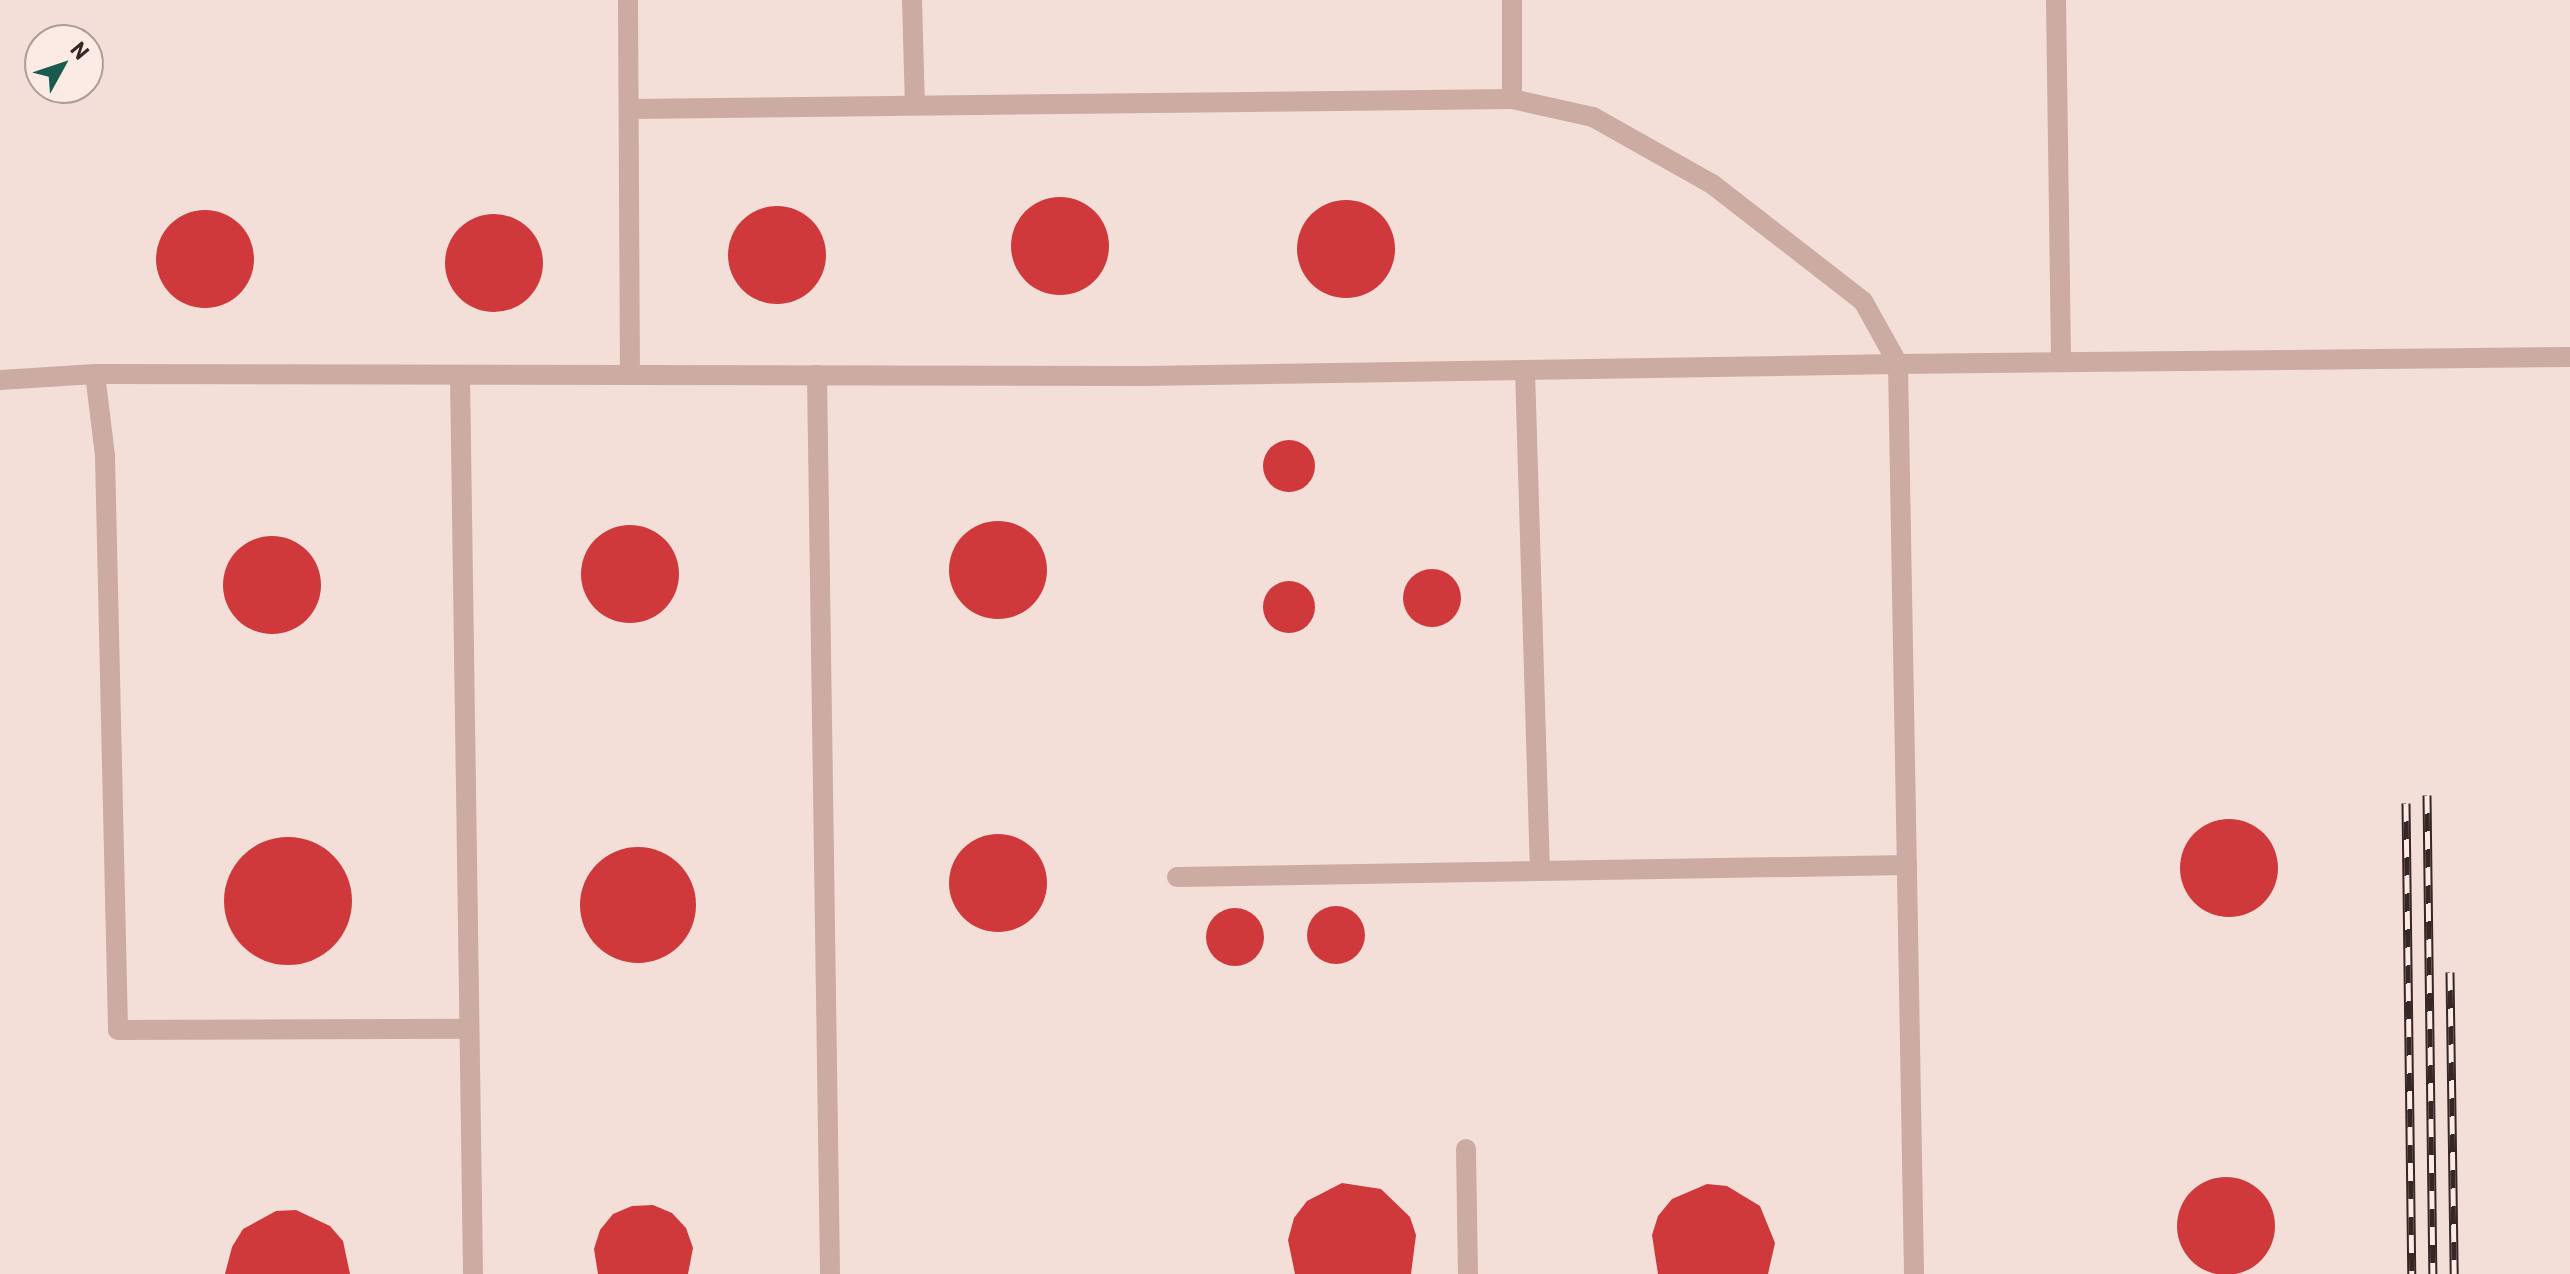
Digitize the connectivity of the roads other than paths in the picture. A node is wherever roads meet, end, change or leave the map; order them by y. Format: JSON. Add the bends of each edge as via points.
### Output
{"nodes":[{"id":1,"x":628,"y":0,"type":"edge"},
{"id":2,"x":912,"y":0,"type":"edge"},
{"id":3,"x":1512,"y":0,"type":"edge"},
{"id":4,"x":2056,"y":0,"type":"edge"},
{"id":5,"x":1512,"y":99,"type":"junction"},
{"id":6,"x":915,"y":105,"type":"junction"},
{"id":7,"x":629,"y":109,"type":"junction"},
{"id":8,"x":2570,"y":357,"type":"edge"},
{"id":9,"x":2061,"y":362,"type":"junction"},
{"id":10,"x":1898,"y":364,"type":"junction"},
{"id":11,"x":1525,"y":370,"type":"junction"},
{"id":12,"x":95,"y":374,"type":"junction"},
{"id":13,"x":460,"y":375,"type":"junction"},
{"id":14,"x":630,"y":375,"type":"junction"},
{"id":15,"x":817,"y":375,"type":"junction"},
{"id":16,"x":0,"y":380,"type":"edge"},
{"id":17,"x":1907,"y":865,"type":"junction"},
{"id":18,"x":1540,"y":871,"type":"junction"},
{"id":19,"x":1177,"y":877,"type":"dead end"},
{"id":20,"x":468,"y":1029,"type":"junction"},
{"id":21,"x":1466,"y":1149,"type":"dead end"},
{"id":22,"x":473,"y":1274,"type":"edge"},
{"id":23,"x":830,"y":1274,"type":"edge"},
{"id":24,"x":1468,"y":1274,"type":"edge"},
{"id":25,"x":1914,"y":1274,"type":"edge"}],
"edges":[{"from":1,"to":7,"type":"lane"},
{"from":2,"to":6,"type":"lane"},
{"from":3,"to":5,"type":"lane"},
{"from":4,"to":9,"type":"lane"},
{"from":5,"to":6,"type":"lane"},
{"from":5,"to":10,"type":"lane","via":[[1593,117],[1712,184],[1863,301]]},
{"from":6,"to":7,"type":"lane"},
{"from":7,"to":14,"type":"lane"},
{"from":8,"to":9,"type":"lane"},
{"from":9,"to":10,"type":"lane"},
{"from":10,"to":11,"type":"lane"},
{"from":10,"to":17,"type":"lane"},
{"from":11,"to":15,"type":"lane"},
{"from":11,"to":18,"type":"lane"},
{"from":12,"to":13,"type":"lane"},
{"from":12,"to":16,"type":"lane"},
{"from":12,"to":20,"type":"lane","via":[[105,456],[118,1030]]},
{"from":13,"to":14,"type":"lane"},
{"from":13,"to":20,"type":"lane"},
{"from":14,"to":15,"type":"lane"},
{"from":15,"to":23,"type":"lane"},
{"from":17,"to":18,"type":"lane"},
{"from":17,"to":25,"type":"lane"},
{"from":18,"to":19,"type":"lane"},
{"from":20,"to":22,"type":"lane"},
{"from":21,"to":24,"type":"lane"}]}
